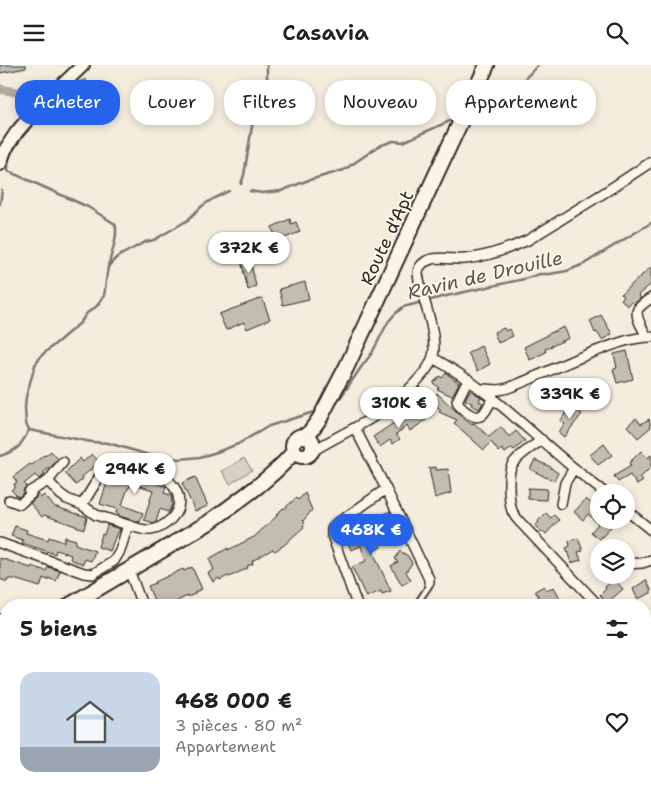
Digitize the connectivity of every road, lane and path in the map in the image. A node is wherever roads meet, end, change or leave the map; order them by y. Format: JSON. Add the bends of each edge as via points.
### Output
{"nodes":[{"id":1,"x":83,"y":65,"type":"edge"},
{"id":2,"x":487,"y":65,"type":"edge"},
{"id":3,"x":651,"y":163,"type":"edge"},
{"id":4,"x":0,"y":164,"type":"edge"},
{"id":5,"x":651,"y":298,"type":"edge"},
{"id":6,"x":649,"y":337,"type":"edge"},
{"id":7,"x":433,"y":358,"type":"junction"},
{"id":8,"x":468,"y":379,"type":"junction"},
{"id":9,"x":482,"y":389,"type":"junction"},
{"id":10,"x":493,"y":397,"type":"junction"},
{"id":11,"x":355,"y":428,"type":"junction"},
{"id":12,"x":542,"y":440,"type":"junction"},
{"id":13,"x":306,"y":448,"type":"junction"},
{"id":14,"x":63,"y":462,"type":"dead end"},
{"id":15,"x":574,"y":468,"type":"junction"},
{"id":16,"x":48,"y":481,"type":"junction"},
{"id":17,"x":594,"y":484,"type":"edge"},
{"id":18,"x":386,"y":489,"type":"junction"},
{"id":19,"x":9,"y":500,"type":"dead end"},
{"id":20,"x":82,"y":505,"type":"junction"},
{"id":21,"x":561,"y":505,"type":"dead end"},
{"id":22,"x":635,"y":517,"type":"edge"},
{"id":23,"x":128,"y":525,"type":"junction"},
{"id":24,"x":651,"y":530,"type":"edge"},
{"id":25,"x":0,"y":543,"type":"edge"},
{"id":26,"x":651,"y":560,"type":"edge"},
{"id":27,"x":114,"y":561,"type":"junction"},
{"id":28,"x":635,"y":564,"type":"edge"},
{"id":29,"x":125,"y":573,"type":"junction"},
{"id":30,"x":94,"y":574,"type":"junction"},
{"id":31,"x":429,"y":582,"type":"joint"},
{"id":32,"x":94,"y":591,"type":"junction"},
{"id":33,"x":80,"y":599,"type":"edge"},
{"id":34,"x":139,"y":599,"type":"edge"},
{"id":35,"x":356,"y":599,"type":"edge"},
{"id":36,"x":420,"y":599,"type":"edge"},
{"id":37,"x":592,"y":599,"type":"edge"}],
"edges":[{"from":1,"to":4,"type":"street","via":[[16,133]]},
{"from":2,"to":13,"type":"main road","name":"Route d'Apt","via":[[372,315]]},
{"from":3,"to":7,"type":"street","via":[[515,246],[473,258],[434,259],[423,263],[418,270],[419,281],[430,322]]},
{"from":5,"to":6,"type":"street","via":[[637,312]]},
{"from":6,"to":9,"type":"street","via":[[616,343],[508,388]]},
{"from":7,"to":8,"type":"street"},
{"from":7,"to":11,"type":"street","via":[[426,371],[401,397]]},
{"from":8,"to":9,"type":"street"},
{"from":8,"to":10,"type":"street","via":[[457,401],[465,411],[474,417],[481,416]]},
{"from":9,"to":10,"type":"street"},
{"from":10,"to":12,"type":"street"},
{"from":11,"to":13,"type":"street"},
{"from":11,"to":18,"type":"street"},
{"from":12,"to":15,"type":"street"},
{"from":12,"to":37,"type":"street","via":[[510,466],[512,511]]},
{"from":13,"to":29,"type":"main road","via":[[208,523]]},
{"from":14,"to":16,"type":"street"},
{"from":15,"to":17,"type":"street"},
{"from":15,"to":21,"type":"street","via":[[565,483]]},
{"from":16,"to":19,"type":"street","via":[[29,492],[31,494],[20,504]]},
{"from":16,"to":20,"type":"street","via":[[60,495]]},
{"from":18,"to":31,"type":"street"},
{"from":18,"to":35,"type":"street","via":[[332,529]]},
{"from":20,"to":23,"type":"street","via":[[98,516]]},
{"from":20,"to":23,"type":"street","via":[[110,463],[128,463],[168,479],[179,497],[179,507],[174,515],[152,530]]},
{"from":22,"to":24,"type":"street"},
{"from":23,"to":27,"type":"street"},
{"from":25,"to":30,"type":"street"},
{"from":26,"to":28,"type":"street"},
{"from":27,"to":29,"type":"street"},
{"from":27,"to":30,"type":"street"},
{"from":29,"to":32,"type":"main road"},
{"from":29,"to":34,"type":"street"},
{"from":30,"to":32,"type":"street"},
{"from":31,"to":36,"type":"lane"},
{"from":32,"to":33,"type":"main road"}]}
